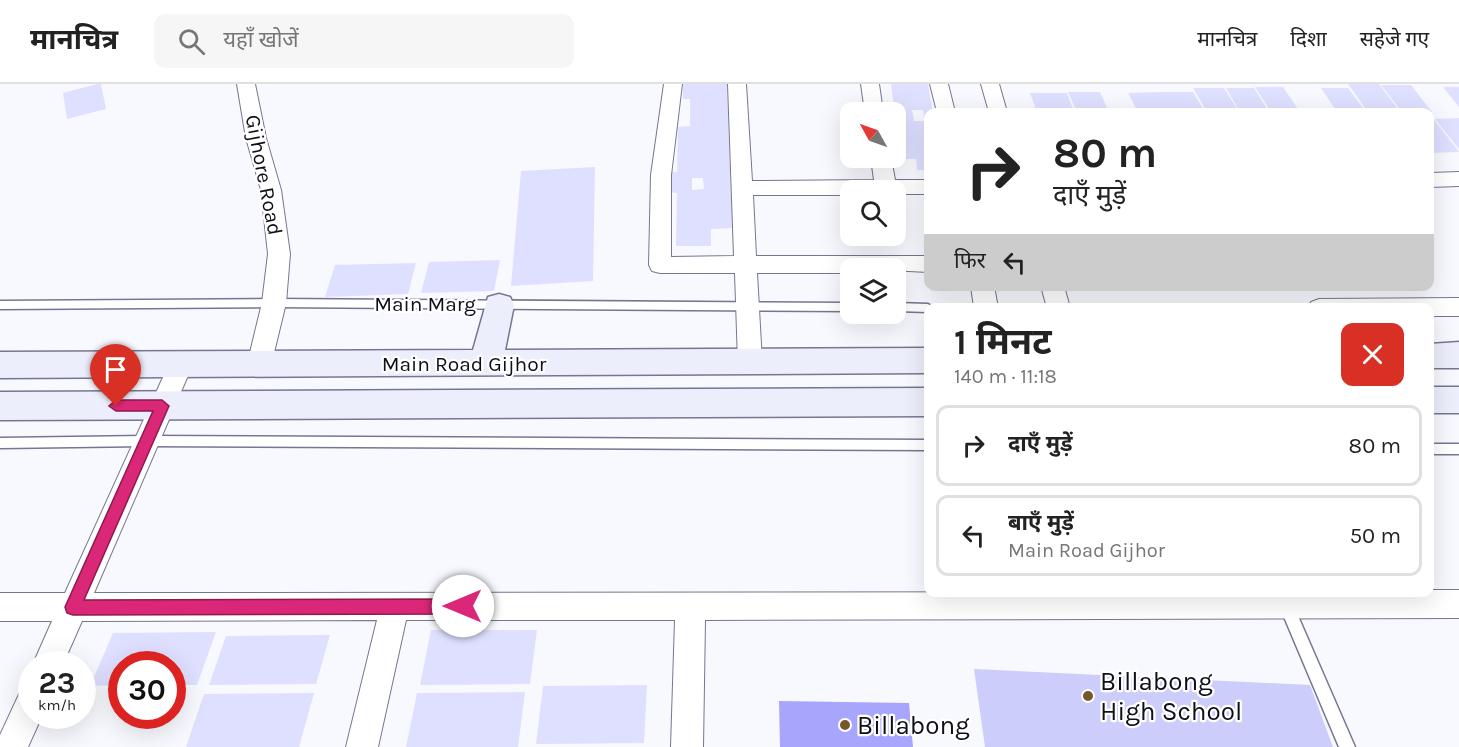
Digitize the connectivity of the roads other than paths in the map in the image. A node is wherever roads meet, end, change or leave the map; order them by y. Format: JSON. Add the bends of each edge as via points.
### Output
{"nodes":[{"id":1,"x":246,"y":84,"type":"edge"},
{"id":2,"x":673,"y":84,"type":"edge"},
{"id":3,"x":737,"y":84,"type":"edge"},
{"id":4,"x":870,"y":84,"type":"edge"},
{"id":5,"x":939,"y":84,"type":"edge"},
{"id":6,"x":990,"y":84,"type":"edge"},
{"id":7,"x":873,"y":102,"type":"edge"},
{"id":8,"x":945,"y":108,"type":"edge"},
{"id":9,"x":997,"y":108,"type":"edge"},
{"id":10,"x":1459,"y":179,"type":"edge"},
{"id":11,"x":1434,"y":180,"type":"edge"},
{"id":12,"x":840,"y":187,"type":"edge"},
{"id":13,"x":906,"y":187,"type":"edge"},
{"id":14,"x":924,"y":187,"type":"edge"},
{"id":15,"x":742,"y":188,"type":"junction"},
{"id":16,"x":744,"y":264,"type":"junction"},
{"id":17,"x":924,"y":264,"type":"edge"},
{"id":18,"x":274,"y":303,"type":"junction"},
{"id":19,"x":0,"y":305,"type":"edge"},
{"id":20,"x":500,"y":305,"type":"junction"},
{"id":21,"x":746,"y":306,"type":"junction"},
{"id":22,"x":840,"y":307,"type":"edge"},
{"id":23,"x":906,"y":307,"type":"edge"},
{"id":24,"x":1434,"y":307,"type":"edge"},
{"id":25,"x":1459,"y":307,"type":"edge"},
{"id":26,"x":924,"y":308,"type":"edge"},
{"id":27,"x":1459,"y":355,"type":"edge"},
{"id":28,"x":1434,"y":356,"type":"edge"},
{"id":29,"x":924,"y":361,"type":"edge"},
{"id":30,"x":750,"y":362,"type":"junction"},
{"id":31,"x":181,"y":364,"type":"junction"},
{"id":32,"x":486,"y":364,"type":"junction"},
{"id":33,"x":0,"y":365,"type":"edge"},
{"id":34,"x":259,"y":365,"type":"junction"},
{"id":35,"x":1434,"y":400,"type":"edge"},
{"id":36,"x":1459,"y":400,"type":"edge"},
{"id":37,"x":924,"y":402,"type":"edge"},
{"id":38,"x":0,"y":406,"type":"edge"},
{"id":39,"x":162,"y":406,"type":"junction"},
{"id":40,"x":146,"y":441,"type":"junction"},
{"id":41,"x":0,"y":443,"type":"edge"},
{"id":42,"x":924,"y":445,"type":"edge"},
{"id":43,"x":1434,"y":449,"type":"edge"},
{"id":44,"x":1459,"y":449,"type":"edge"},
{"id":45,"x":1286,"y":604,"type":"junction"},
{"id":46,"x":1459,"y":604,"type":"edge"},
{"id":47,"x":395,"y":606,"type":"junction"},
{"id":48,"x":690,"y":606,"type":"junction"},
{"id":49,"x":0,"y":607,"type":"edge"},
{"id":50,"x":73,"y":607,"type":"junction"},
{"id":51,"x":54,"y":651,"type":"edge"},
{"id":52,"x":19,"y":729,"type":"edge"},
{"id":53,"x":11,"y":747,"type":"edge"},
{"id":54,"x":362,"y":747,"type":"edge"},
{"id":55,"x":687,"y":747,"type":"edge"},
{"id":56,"x":1347,"y":747,"type":"edge"}],
"edges":[{"from":1,"to":18,"type":"street","name":"Gijhore Road","via":[[271,190],[279,254]]},
{"from":2,"to":16,"type":"street","via":[[661,175],[660,265]]},
{"from":3,"to":15,"type":"street"},
{"from":4,"to":7,"type":"street"},
{"from":5,"to":8,"type":"street"},
{"from":6,"to":9,"type":"street"},
{"from":10,"to":11,"type":"street"},
{"from":12,"to":15,"type":"street"},
{"from":13,"to":14,"type":"street"},
{"from":15,"to":16,"type":"street"},
{"from":16,"to":17,"type":"street"},
{"from":16,"to":21,"type":"street"},
{"from":18,"to":19,"type":"lane","name":"Main Marg"},
{"from":18,"to":20,"type":"lane","name":"Main Marg"},
{"from":18,"to":34,"type":"street","name":"Gijhore Road"},
{"from":20,"to":21,"type":"lane","name":"Main Marg"},
{"from":20,"to":32,"type":"street"},
{"from":21,"to":22,"type":"lane","name":"Main Marg"},
{"from":21,"to":30,"type":"street"},
{"from":23,"to":26,"type":"lane"},
{"from":24,"to":25,"type":"street"},
{"from":27,"to":28,"type":"street"},
{"from":29,"to":30,"type":"street","name":"Main Road Gijhor"},
{"from":30,"to":32,"type":"street","name":"Main Road Gijhor"},
{"from":31,"to":33,"type":"street","name":"Main Road Gijhor"},
{"from":31,"to":34,"type":"street","name":"Main Road Gijhor"},
{"from":31,"to":39,"type":"street"},
{"from":32,"to":34,"type":"street","name":"Main Road Gijhor"},
{"from":35,"to":36,"type":"street"},
{"from":37,"to":39,"type":"street","name":"Main Road Gijhor"},
{"from":38,"to":39,"type":"street","name":"Main Road Gijhor"},
{"from":39,"to":40,"type":"street"},
{"from":40,"to":41,"type":"lane"},
{"from":40,"to":42,"type":"lane"},
{"from":40,"to":50,"type":"street"},
{"from":43,"to":44,"type":"lane"},
{"from":45,"to":46,"type":"street"},
{"from":45,"to":48,"type":"street"},
{"from":45,"to":56,"type":"lane"},
{"from":47,"to":48,"type":"street"},
{"from":47,"to":50,"type":"street"},
{"from":47,"to":54,"type":"street"},
{"from":48,"to":55,"type":"street"},
{"from":49,"to":50,"type":"street"},
{"from":50,"to":51,"type":"street"},
{"from":52,"to":53,"type":"street"}]}
